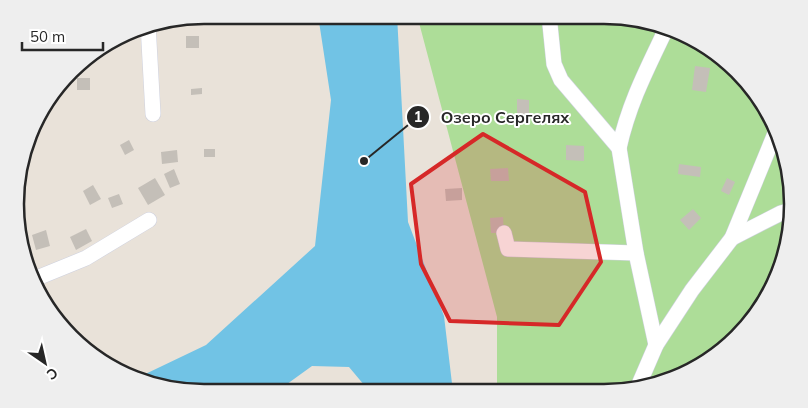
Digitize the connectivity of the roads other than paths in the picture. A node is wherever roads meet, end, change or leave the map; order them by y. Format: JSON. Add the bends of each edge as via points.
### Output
{"nodes":[{"id":1,"x":551,"y":24,"type":"edge"},
{"id":2,"x":148,"y":32,"type":"edge"},
{"id":3,"x":664,"y":34,"type":"edge"},
{"id":4,"x":153,"y":114,"type":"dead end"},
{"id":5,"x":773,"y":139,"type":"edge"},
{"id":6,"x":619,"y":148,"type":"junction"},
{"id":7,"x":784,"y":212,"type":"edge"},
{"id":8,"x":149,"y":220,"type":"dead end"},
{"id":9,"x":504,"y":232,"type":"dead end"},
{"id":10,"x":732,"y":238,"type":"junction"},
{"id":11,"x":636,"y":254,"type":"junction"},
{"id":12,"x":39,"y":277,"type":"edge"},
{"id":13,"x":656,"y":345,"type":"junction"},
{"id":14,"x":641,"y":381,"type":"edge"}],
"edges":[{"from":1,"to":6,"type":"street","via":[[554,64],[561,80]]},
{"from":2,"to":4,"type":"street"},
{"from":3,"to":6,"type":"street","via":[[637,89]]},
{"from":5,"to":10,"type":"street"},
{"from":6,"to":11,"type":"street"},
{"from":7,"to":10,"type":"street"},
{"from":8,"to":12,"type":"street","via":[[86,258]]},
{"from":9,"to":11,"type":"street","via":[[508,249]]},
{"from":10,"to":13,"type":"street"},
{"from":11,"to":13,"type":"street"},
{"from":13,"to":14,"type":"street"}]}
